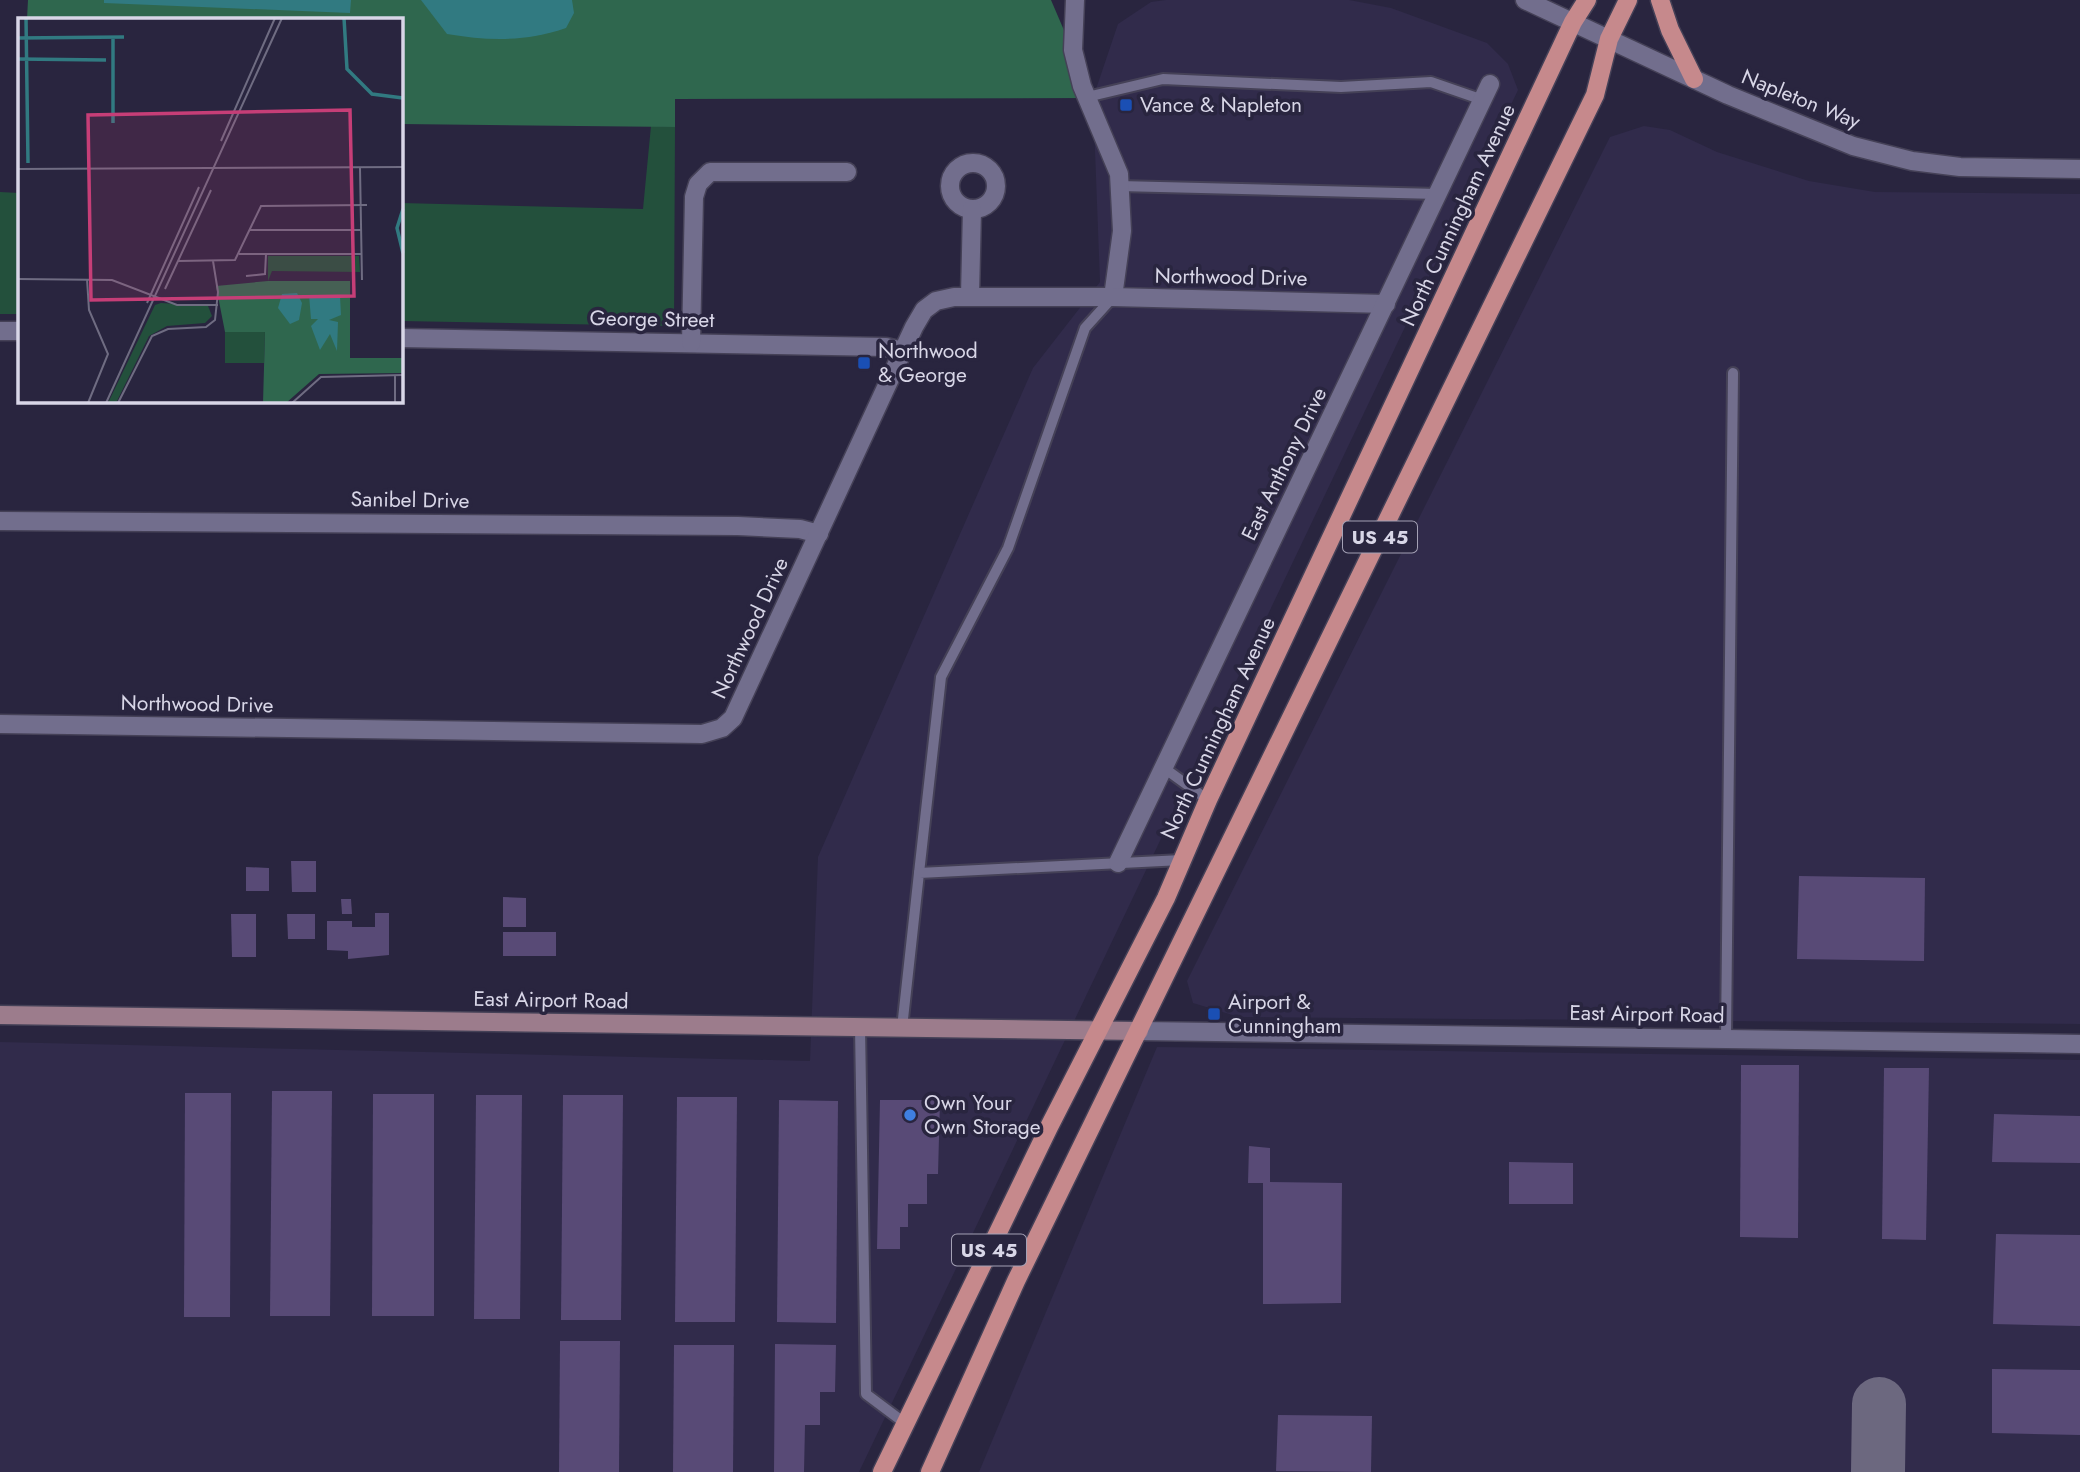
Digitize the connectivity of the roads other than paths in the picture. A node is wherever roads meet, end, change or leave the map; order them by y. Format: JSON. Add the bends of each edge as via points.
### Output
{"nodes":[{"id":1,"x":1074,"y":0,"type":"edge"},
{"id":2,"x":1525,"y":0,"type":"edge"},
{"id":3,"x":1587,"y":0,"type":"edge"},
{"id":4,"x":1628,"y":0,"type":"edge"},
{"id":5,"x":1660,"y":0,"type":"edge"},
{"id":6,"x":1573,"y":22,"type":"junction"},
{"id":7,"x":1609,"y":39,"type":"junction"},
{"id":8,"x":1694,"y":79,"type":"junction"},
{"id":9,"x":1486,"y":92,"type":"joint"},
{"id":10,"x":1087,"y":97,"type":"junction"},
{"id":11,"x":2080,"y":169,"type":"edge"},
{"id":12,"x":847,"y":172,"type":"dead end"},
{"id":13,"x":1119,"y":186,"type":"junction"},
{"id":14,"x":1438,"y":194,"type":"junction"},
{"id":15,"x":972,"y":209,"type":"dead end"},
{"id":16,"x":970,"y":296,"type":"junction"},
{"id":17,"x":1113,"y":297,"type":"junction"},
{"id":18,"x":1386,"y":304,"type":"junction"},
{"id":19,"x":0,"y":331,"type":"edge"},
{"id":20,"x":18,"y":331,"type":"edge"},
{"id":21,"x":402,"y":338,"type":"edge"},
{"id":22,"x":691,"y":343,"type":"junction"},
{"id":23,"x":903,"y":351,"type":"junction"},
{"id":24,"x":1732,"y":373,"type":"dead end"},
{"id":25,"x":0,"y":521,"type":"edge"},
{"id":26,"x":819,"y":534,"type":"junction"},
{"id":27,"x":0,"y":724,"type":"edge"},
{"id":28,"x":1164,"y":768,"type":"junction"},
{"id":29,"x":1208,"y":800,"type":"junction"},
{"id":30,"x":1182,"y":860,"type":"junction"},
{"id":31,"x":1118,"y":863,"type":"junction"},
{"id":32,"x":919,"y":873,"type":"junction"},
{"id":33,"x":0,"y":1015,"type":"edge"},
{"id":34,"x":860,"y":1027,"type":"junction"},
{"id":35,"x":902,"y":1028,"type":"junction"},
{"id":36,"x":1101,"y":1031,"type":"junction"},
{"id":37,"x":1139,"y":1031,"type":"junction"},
{"id":38,"x":1726,"y":1038,"type":"junction"},
{"id":39,"x":2080,"y":1044,"type":"edge"},
{"id":40,"x":906,"y":1424,"type":"junction"},
{"id":41,"x":883,"y":1472,"type":"edge"},
{"id":42,"x":930,"y":1472,"type":"edge"}],
"edges":[{"from":1,"to":10,"type":"street","via":[[1073,50]]},
{"from":2,"to":6,"type":"street","name":"Napleton Way"},
{"from":3,"to":6,"type":"main road","name":"North Cunningham Avenue","number":"US 45"},
{"from":4,"to":7,"type":"main road","number":"US 45"},
{"from":5,"to":8,"type":"main road"},
{"from":6,"to":7,"type":"street","name":"Napleton Way"},
{"from":6,"to":29,"type":"main road","name":"North Cunningham Avenue","number":"US 45"},
{"from":7,"to":8,"type":"street","name":"Napleton Way"},
{"from":7,"to":37,"type":"main road","number":"US 45","via":[[1595,95]]},
{"from":8,"to":11,"type":"street","name":"Napleton Way","via":[[1853,146],[1912,161],[1960,167]]},
{"from":9,"to":10,"type":"lane","via":[[1431,82],[1341,87],[1163,79]]},
{"from":9,"to":14,"type":"street","name":"East Anthony Drive"},
{"from":10,"to":13,"type":"street","via":[[1119,174]]},
{"from":12,"to":22,"type":"street","via":[[710,172],[698,184]]},
{"from":13,"to":14,"type":"lane"},
{"from":13,"to":17,"type":"street","via":[[1122,231]]},
{"from":14,"to":18,"type":"street","name":"East Anthony Drive"},
{"from":15,"to":16,"type":"street"},
{"from":16,"to":17,"type":"street","name":"Northwood Drive"},
{"from":16,"to":23,"type":"street","name":"Northwood Drive","via":[[936,301],[924,310]]},
{"from":17,"to":18,"type":"street","name":"Northwood Drive"},
{"from":17,"to":32,"type":"lane","via":[[1085,328],[1008,548],[941,677]]},
{"from":18,"to":28,"type":"street","name":"East Anthony Drive"},
{"from":19,"to":20,"type":"street"},
{"from":21,"to":22,"type":"street","name":"George Street"},
{"from":22,"to":23,"type":"street","name":"George Street","via":[[886,346]]},
{"from":23,"to":26,"type":"street","name":"Northwood Drive"},
{"from":24,"to":38,"type":"lane"},
{"from":25,"to":26,"type":"street","name":"Sanibel Drive","via":[[738,526]]},
{"from":26,"to":27,"type":"street","name":"Northwood Drive","via":[[733,719],[722,729],[702,734]]},
{"from":28,"to":29,"type":"lane"},
{"from":28,"to":31,"type":"street","name":"East Anthony Drive"},
{"from":29,"to":30,"type":"main road","name":"North Cunningham Avenue","number":"US 45"},
{"from":30,"to":31,"type":"lane"},
{"from":30,"to":36,"type":"main road","name":"North Cunningham Avenue","number":"US 45"},
{"from":31,"to":32,"type":"lane"},
{"from":32,"to":35,"type":"lane"},
{"from":33,"to":34,"type":"street","name":"East Airport Road"},
{"from":34,"to":35,"type":"street","name":"East Airport Road"},
{"from":34,"to":40,"type":"lane","via":[[866,1394]]},
{"from":35,"to":36,"type":"street","name":"East Airport Road"},
{"from":36,"to":37,"type":"street","name":"East Airport Road"},
{"from":36,"to":40,"type":"main road","name":"North Cunningham Avenue","number":"US 45","via":[[1049,1127]]},
{"from":37,"to":38,"type":"street","name":"East Airport Road"},
{"from":37,"to":42,"type":"main road","number":"US 45","via":[[1016,1281]]},
{"from":38,"to":39,"type":"street","name":"East Airport Road"},
{"from":40,"to":41,"type":"main road","name":"North Cunningham Avenue","number":"US 45"}]}
